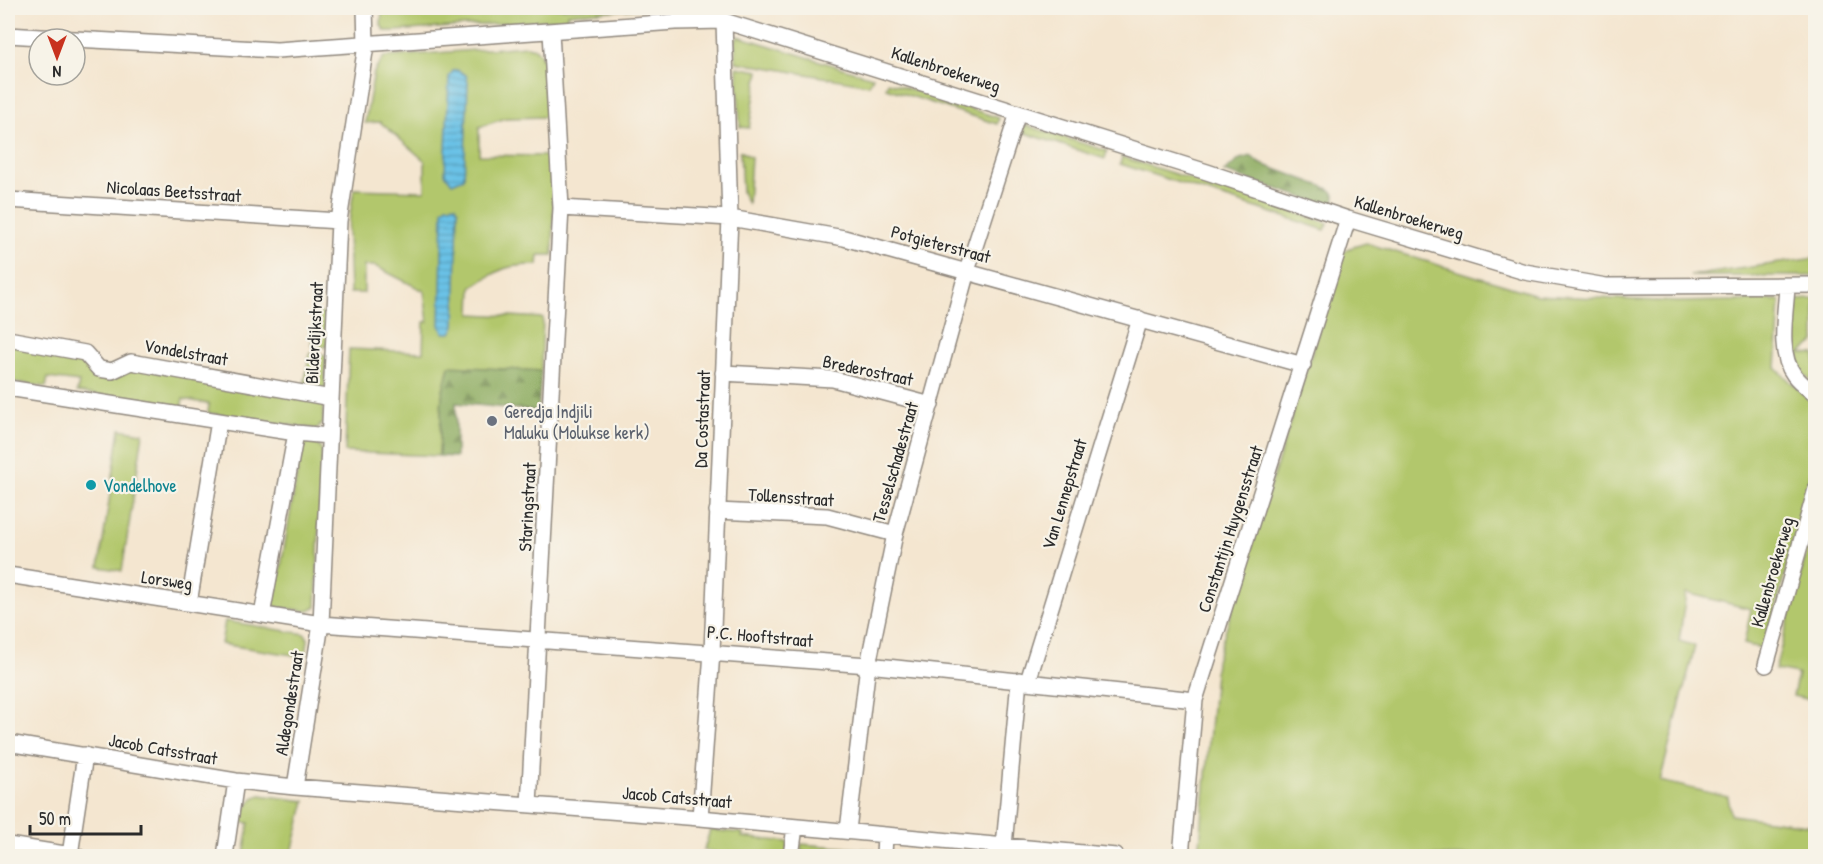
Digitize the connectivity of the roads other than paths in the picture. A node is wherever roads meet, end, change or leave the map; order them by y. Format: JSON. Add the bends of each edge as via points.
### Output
{"nodes":[{"id":1,"x":365,"y":8,"type":"edge"},
{"id":2,"x":674,"y":15,"type":"edge"},
{"id":3,"x":724,"y":21,"type":"junction"},
{"id":4,"x":551,"y":32,"type":"junction"},
{"id":5,"x":8,"y":35,"type":"edge"},
{"id":6,"x":27,"y":36,"type":"edge"},
{"id":7,"x":87,"y":40,"type":"edge"},
{"id":8,"x":366,"y":45,"type":"junction"},
{"id":9,"x":1018,"y":113,"type":"junction"},
{"id":10,"x":8,"y":200,"type":"edge"},
{"id":11,"x":561,"y":208,"type":"junction"},
{"id":12,"x":730,"y":218,"type":"junction"},
{"id":13,"x":1348,"y":219,"type":"junction"},
{"id":14,"x":339,"y":221,"type":"junction"},
{"id":15,"x":967,"y":271,"type":"junction"},
{"id":16,"x":1815,"y":285,"type":"edge"},
{"id":17,"x":1787,"y":286,"type":"junction"},
{"id":18,"x":1140,"y":319,"type":"junction"},
{"id":19,"x":8,"y":339,"type":"edge"},
{"id":20,"x":1303,"y":365,"type":"junction"},
{"id":21,"x":723,"y":373,"type":"junction"},
{"id":22,"x":8,"y":388,"type":"edge"},
{"id":23,"x":1815,"y":395,"type":"edge"},
{"id":24,"x":331,"y":398,"type":"junction"},
{"id":25,"x":931,"y":405,"type":"junction"},
{"id":26,"x":219,"y":421,"type":"junction"},
{"id":27,"x":296,"y":433,"type":"junction"},
{"id":28,"x":329,"y":436,"type":"junction"},
{"id":29,"x":1815,"y":489,"type":"edge"},
{"id":30,"x":717,"y":511,"type":"junction"},
{"id":31,"x":895,"y":534,"type":"junction"},
{"id":32,"x":8,"y":575,"type":"edge"},
{"id":33,"x":189,"y":603,"type":"junction"},
{"id":34,"x":262,"y":615,"type":"junction"},
{"id":35,"x":321,"y":624,"type":"junction"},
{"id":36,"x":540,"y":639,"type":"junction"},
{"id":37,"x":712,"y":652,"type":"junction"},
{"id":38,"x":868,"y":665,"type":"junction"},
{"id":39,"x":1766,"y":665,"type":"dead end"},
{"id":40,"x":1023,"y":680,"type":"junction"},
{"id":41,"x":1195,"y":700,"type":"junction"},
{"id":42,"x":8,"y":743,"type":"edge"},
{"id":43,"x":85,"y":755,"type":"junction"},
{"id":44,"x":236,"y":781,"type":"junction"},
{"id":45,"x":296,"y":788,"type":"junction"},
{"id":46,"x":529,"y":805,"type":"junction"},
{"id":47,"x":700,"y":818,"type":"junction"},
{"id":48,"x":795,"y":827,"type":"junction"},
{"id":49,"x":848,"y":830,"type":"junction"},
{"id":50,"x":885,"y":835,"type":"junction"},
{"id":51,"x":8,"y":845,"type":"edge"},
{"id":52,"x":1004,"y":846,"type":"junction"},
{"id":53,"x":73,"y":856,"type":"edge"},
{"id":54,"x":225,"y":856,"type":"edge"},
{"id":55,"x":791,"y":856,"type":"edge"},
{"id":56,"x":884,"y":856,"type":"edge"},
{"id":57,"x":1116,"y":856,"type":"edge"},
{"id":58,"x":1181,"y":856,"type":"edge"}],
"edges":[{"from":1,"to":8,"type":"street","name":"Bilderdijkstraat"},
{"from":2,"to":3,"type":"street","name":"Kallenbroekerweg"},
{"from":2,"to":4,"type":"street","name":"Kallenbroekerweg"},
{"from":3,"to":9,"type":"street","name":"Kallenbroekerweg"},
{"from":3,"to":12,"type":"street","name":"Da Costastraat"},
{"from":4,"to":8,"type":"street","name":"Kallenbroekerweg"},
{"from":4,"to":11,"type":"street","name":"Staringstraat"},
{"from":5,"to":6,"type":"street","name":"Kallenbroekerweg"},
{"from":7,"to":8,"type":"street","name":"Kallenbroekerweg","via":[[277,50]]},
{"from":8,"to":14,"type":"street","name":"Bilderdijkstraat"},
{"from":9,"to":13,"type":"street","name":"Kallenbroekerweg"},
{"from":9,"to":15,"type":"street","name":"Tesselschadestraat"},
{"from":10,"to":14,"type":"street","name":"Nicolaas Beetsstraat"},
{"from":11,"to":12,"type":"street","name":"Potgieterstraat"},
{"from":11,"to":36,"type":"street","name":"Staringstraat"},
{"from":12,"to":15,"type":"street","name":"Potgieterstraat","via":[[844,238]]},
{"from":12,"to":21,"type":"street","name":"Da Costastraat"},
{"from":13,"to":17,"type":"street","name":"Kallenbroekerweg","via":[[1494,264],[1565,280],[1645,288]]},
{"from":13,"to":20,"type":"street","name":"Constantijn Huygensstraat"},
{"from":14,"to":24,"type":"street","name":"Bilderdijkstraat"},
{"from":15,"to":18,"type":"street","name":"Potgieterstraat"},
{"from":15,"to":25,"type":"street","name":"Tesselschadestraat"},
{"from":16,"to":17,"type":"street","name":"Kallenbroekerweg"},
{"from":17,"to":23,"type":"street","via":[[1788,361],[1794,375]]},
{"from":18,"to":20,"type":"street","name":"Potgieterstraat"},
{"from":18,"to":40,"type":"street","name":"Van Lennepstraat"},
{"from":19,"to":24,"type":"street","name":"Vondelstraat","via":[[85,353],[99,369],[112,371],[135,362]]},
{"from":20,"to":41,"type":"street","name":"Constantijn Huygensstraat"},
{"from":21,"to":25,"type":"street","name":"Brederostraat","via":[[832,379]]},
{"from":21,"to":30,"type":"street","name":"Da Costastraat"},
{"from":22,"to":26,"type":"street"},
{"from":24,"to":28,"type":"street","name":"Bilderdijkstraat"},
{"from":25,"to":31,"type":"street","name":"Tesselschadestraat"},
{"from":26,"to":27,"type":"street"},
{"from":26,"to":33,"type":"street"},
{"from":27,"to":28,"type":"street"},
{"from":27,"to":34,"type":"street"},
{"from":28,"to":35,"type":"street","name":"Bilderdijkstraat"},
{"from":29,"to":39,"type":"street","name":"Kallenbroekerweg"},
{"from":30,"to":31,"type":"street","name":"Tollensstraat","via":[[827,516]]},
{"from":30,"to":37,"type":"street","name":"Da Costastraat"},
{"from":31,"to":38,"type":"street","name":"Tesselschadestraat"},
{"from":32,"to":33,"type":"street","name":"Lorsweg"},
{"from":33,"to":34,"type":"street","name":"Lorsweg"},
{"from":34,"to":35,"type":"street","name":"Lorsweg"},
{"from":35,"to":36,"type":"street","name":"P.C. Hooftstraat"},
{"from":35,"to":45,"type":"street","name":"Aldegondestraat"},
{"from":36,"to":37,"type":"street","name":"P.C. Hooftstraat"},
{"from":36,"to":46,"type":"street","name":"Staringstraat"},
{"from":37,"to":38,"type":"street","name":"P.C. Hooftstraat"},
{"from":37,"to":47,"type":"street","name":"Da Costastraat"},
{"from":38,"to":40,"type":"street","name":"P.C. Hooftstraat"},
{"from":38,"to":49,"type":"street","name":"Tesselschadestraat"},
{"from":40,"to":41,"type":"street","name":"P.C. Hooftstraat"},
{"from":40,"to":52,"type":"street","name":"Van Lennepstraat"},
{"from":41,"to":58,"type":"street","name":"Constantijn Huygensstraat"},
{"from":42,"to":43,"type":"street","name":"Jacob Catsstraat"},
{"from":43,"to":44,"type":"street","name":"Jacob Catsstraat"},
{"from":43,"to":53,"type":"street","name":"Jacob Catsstraat"},
{"from":44,"to":45,"type":"street","name":"Jacob Catsstraat"},
{"from":44,"to":54,"type":"street","name":"Jacob Catsstraat"},
{"from":45,"to":46,"type":"street","name":"Jacob Catsstraat"},
{"from":46,"to":47,"type":"street","name":"Jacob Catsstraat"},
{"from":47,"to":48,"type":"street","name":"Jacob Catsstraat"},
{"from":48,"to":49,"type":"street","name":"Jacob Catsstraat"},
{"from":48,"to":55,"type":"street"},
{"from":49,"to":50,"type":"street","name":"Jacob Catsstraat"},
{"from":50,"to":52,"type":"street","name":"Jacob Catsstraat"},
{"from":50,"to":56,"type":"street"},
{"from":51,"to":53,"type":"street"},
{"from":52,"to":57,"type":"street","name":"Jacob Catsstraat"}]}
